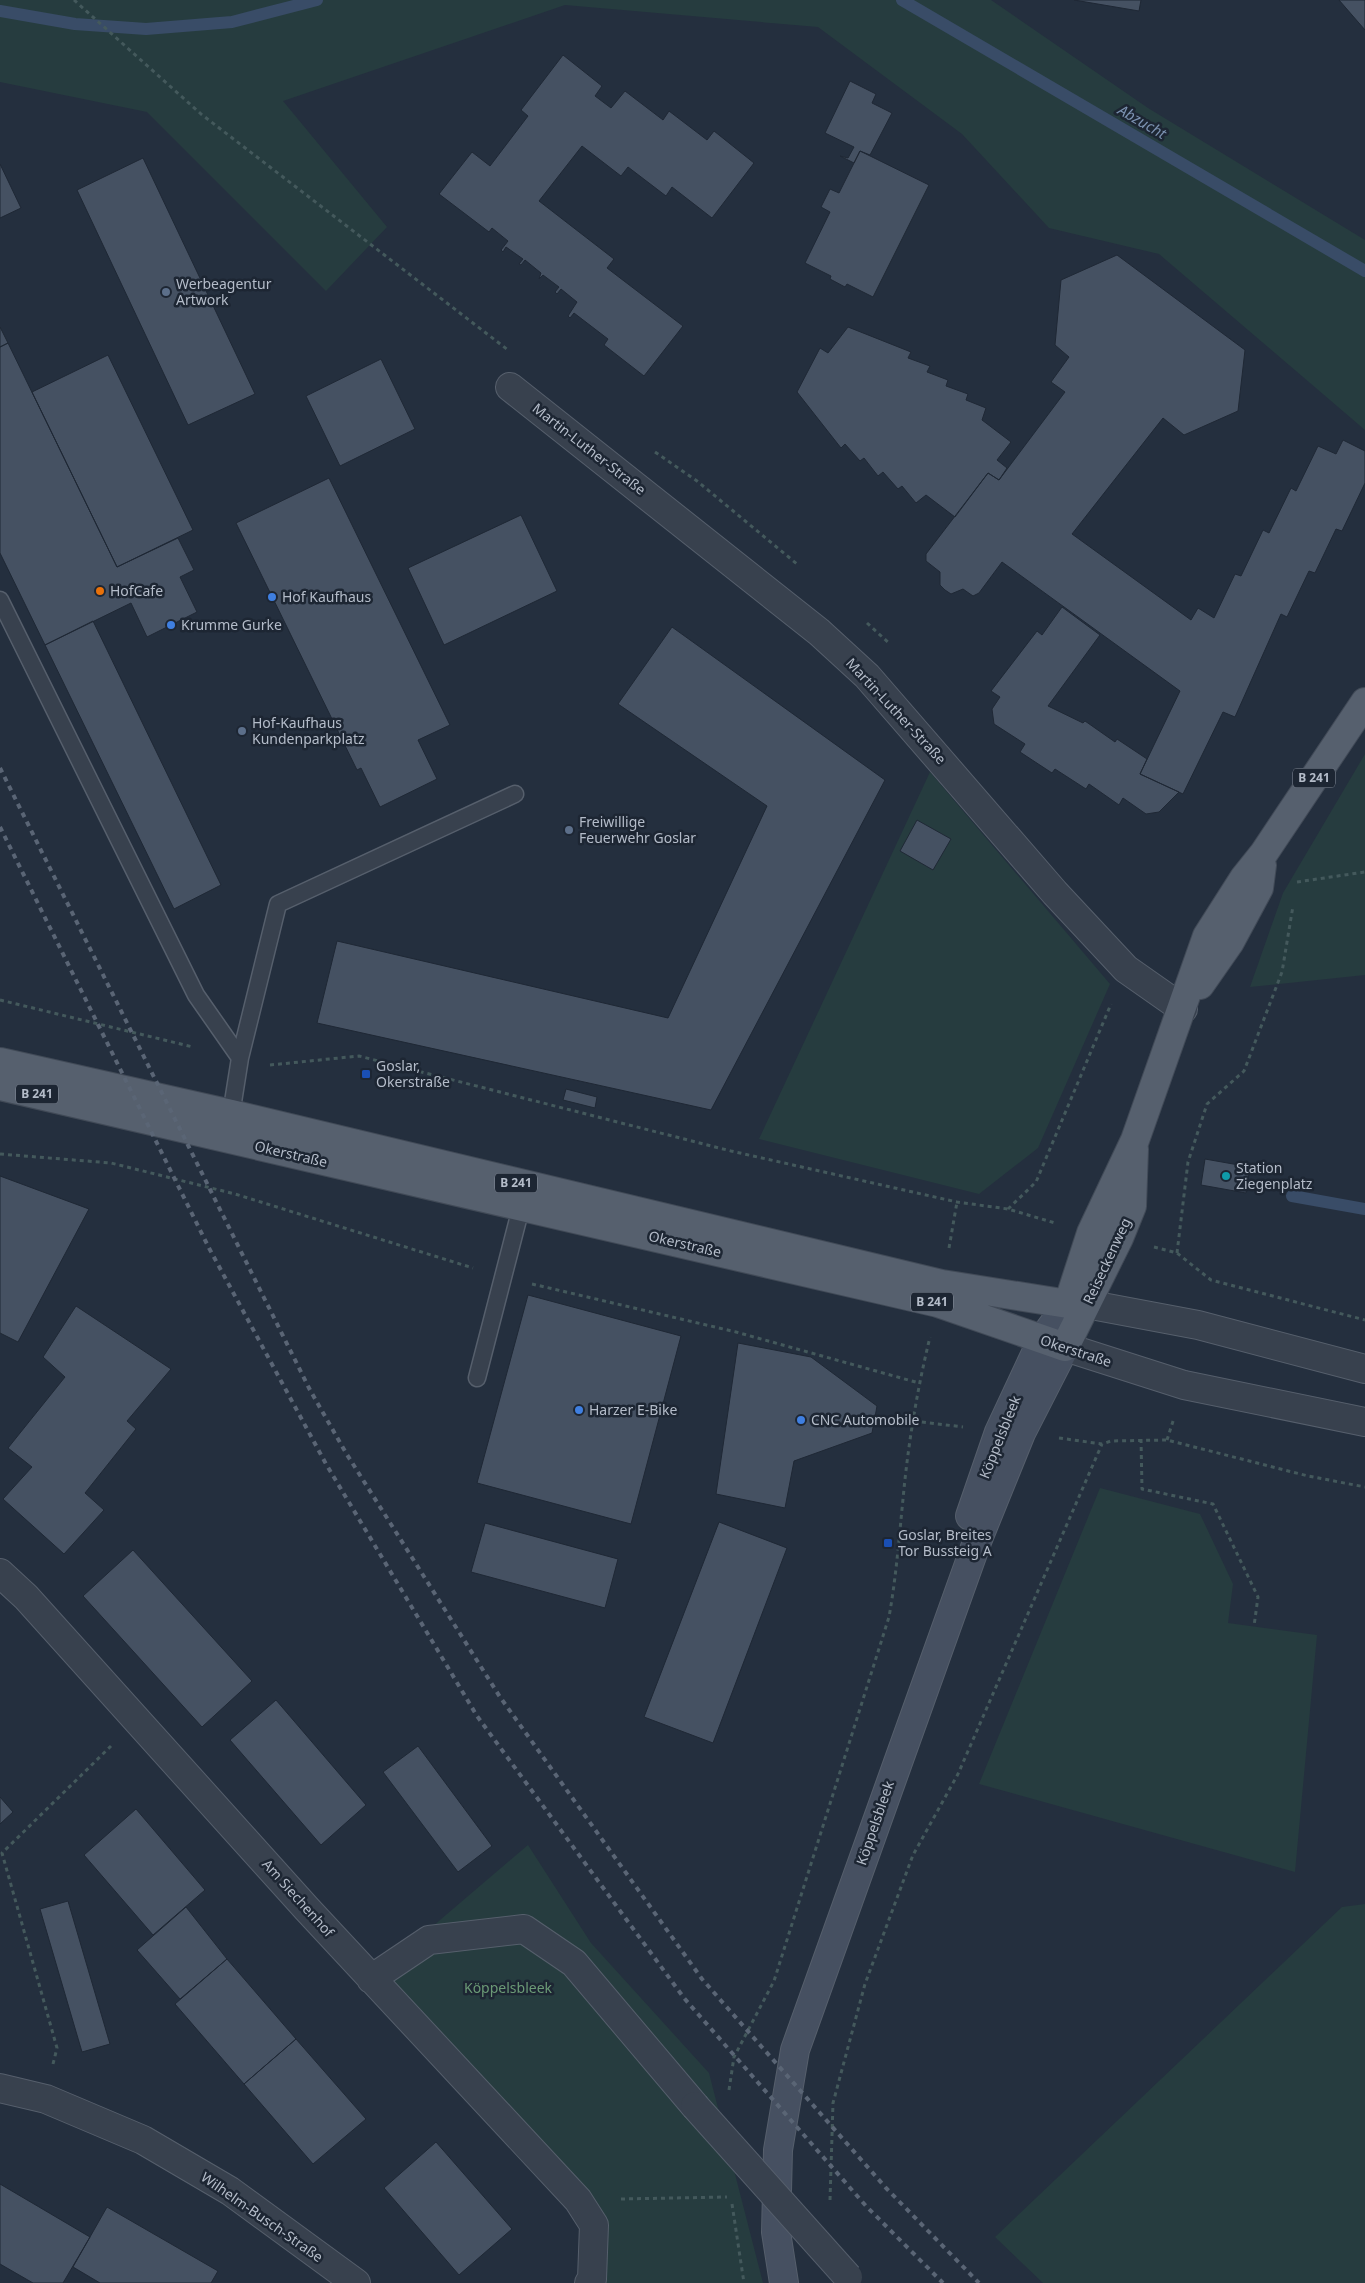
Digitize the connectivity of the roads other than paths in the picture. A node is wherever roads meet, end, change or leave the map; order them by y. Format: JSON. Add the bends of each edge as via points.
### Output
{"nodes":[{"id":1,"x":510,"y":387,"type":"dead end"},
{"id":2,"x":0,"y":600,"type":"edge"},
{"id":3,"x":1365,"y":702,"type":"edge"},
{"id":4,"x":515,"y":794,"type":"dead end"},
{"id":5,"x":1183,"y":1009,"type":"junction"},
{"id":6,"x":240,"y":1058,"type":"junction"},
{"id":7,"x":0,"y":1062,"type":"edge"},
{"id":8,"x":0,"y":1086,"type":"edge"},
{"id":9,"x":229,"y":1127,"type":"junction"},
{"id":10,"x":524,"y":1196,"type":"junction"},
{"id":11,"x":1077,"y":1304,"type":"junction"},
{"id":12,"x":1053,"y":1344,"type":"junction"},
{"id":13,"x":1365,"y":1368,"type":"edge"},
{"id":14,"x":477,"y":1378,"type":"dead end"},
{"id":15,"x":1365,"y":1422,"type":"edge"},
{"id":16,"x":0,"y":1573,"type":"edge"},
{"id":17,"x":372,"y":1979,"type":"junction"},
{"id":18,"x":0,"y":2088,"type":"edge"},
{"id":19,"x":850,"y":2280,"type":"edge"},
{"id":20,"x":356,"y":2283,"type":"edge"},
{"id":21,"x":589,"y":2283,"type":"edge"},
{"id":22,"x":784,"y":2283,"type":"edge"}],
"edges":[{"from":1,"to":5,"type":"street","name":"Martin-Luther-Straße","via":[[819,632],[867,676],[1055,893],[1126,969]]},
{"from":2,"to":6,"type":"lane","via":[[196,995]]},
{"from":3,"to":5,"type":"main road","name":"Reiseckenweg","number":"B 241","via":[[1264,853],[1255,896],[1230,942]]},
{"from":4,"to":6,"type":"lane","via":[[278,904]]},
{"from":5,"to":11,"type":"main road","name":"Reiseckenweg","number":"B 241","via":[[1135,1140],[1132,1206]]},
{"from":6,"to":9,"type":"lane"},
{"from":7,"to":9,"type":"main road","name":"Okerstraße","number":"B 241"},
{"from":8,"to":9,"type":"main road","name":"Okerstraße","number":"B 241"},
{"from":9,"to":10,"type":"main road","name":"Okerstraße","number":"B 241"},
{"from":10,"to":11,"type":"main road","name":"Okerstraße","number":"B 241","via":[[942,1284]]},
{"from":10,"to":12,"type":"main road","name":"Okerstraße","number":"B 241","via":[[938,1303]]},
{"from":10,"to":14,"type":"lane"},
{"from":11,"to":12,"type":"main road","name":"Reiseckenweg","number":"B 241"},
{"from":11,"to":13,"type":"street","name":"Okerstraße","via":[[1198,1325]]},
{"from":12,"to":15,"type":"street","name":"Okerstraße","via":[[1184,1385]]},
{"from":12,"to":22,"type":"street","name":"Köppelsbleek","via":[[999,1432],[963,1538],[947,1625],[795,2050],[778,2150],[776,2232]]},
{"from":16,"to":17,"type":"street","name":"Am Siechenhof","via":[[26,1597]]},
{"from":17,"to":19,"type":"street","bridge":true,"via":[[429,1940],[524,1929],[574,1963],[695,2106]]},
{"from":17,"to":21,"type":"street","name":"Am Siechenhof","via":[[578,2200],[594,2225],[592,2279]]},
{"from":18,"to":20,"type":"street","name":"Wilhelm-Busch-Straße","via":[[46,2099],[143,2140],[230,2191]]}]}
